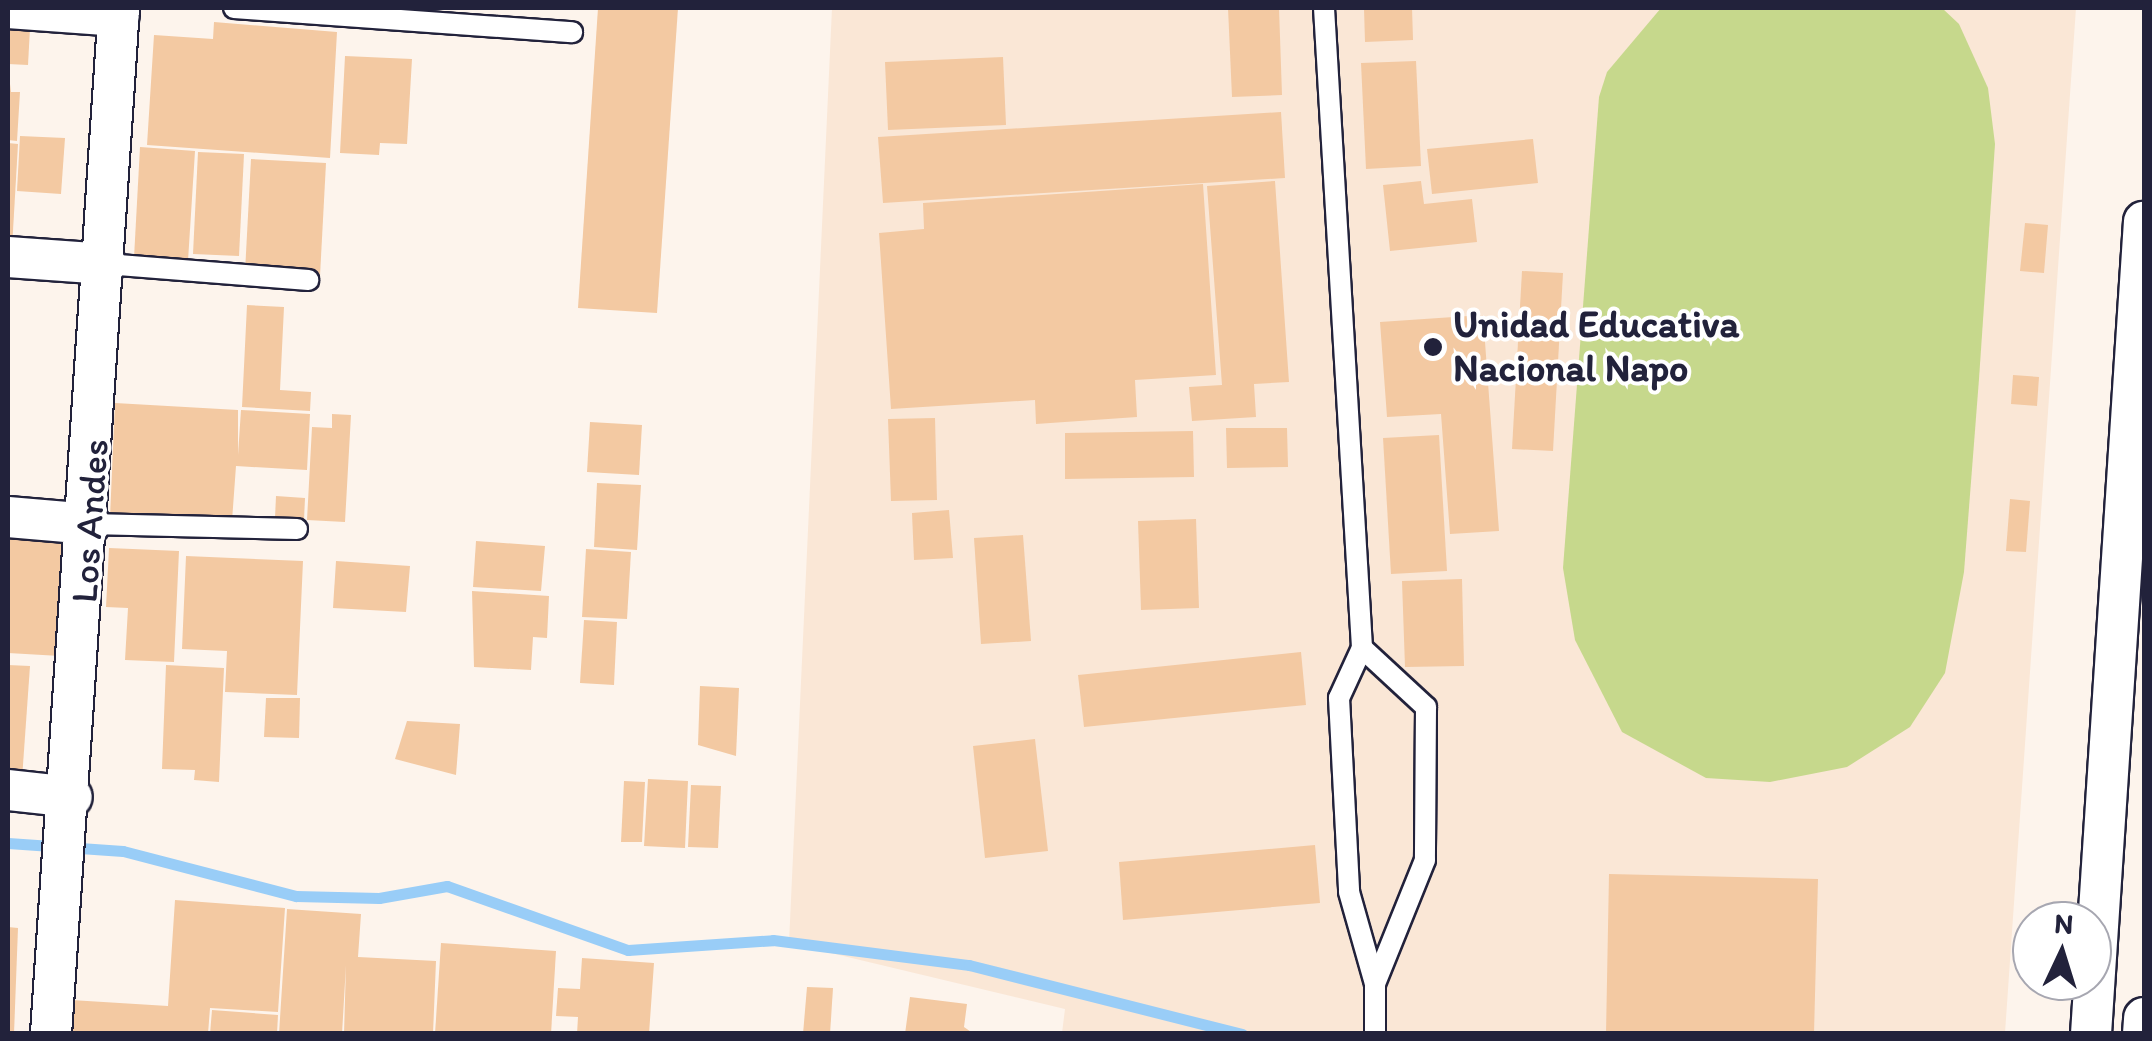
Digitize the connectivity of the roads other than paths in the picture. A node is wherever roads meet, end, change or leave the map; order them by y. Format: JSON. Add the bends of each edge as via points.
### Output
{"nodes":[{"id":1,"x":8,"y":8,"type":"edge"},
{"id":2,"x":234,"y":8,"type":"edge"},
{"id":3,"x":1324,"y":8,"type":"edge"},
{"id":4,"x":119,"y":12,"type":"edge"},
{"id":5,"x":572,"y":32,"type":"dead end"},
{"id":6,"x":2144,"y":222,"type":"edge"},
{"id":7,"x":8,"y":257,"type":"edge"},
{"id":8,"x":106,"y":264,"type":"junction"},
{"id":9,"x":308,"y":280,"type":"dead end"},
{"id":10,"x":8,"y":517,"type":"edge"},
{"id":11,"x":90,"y":524,"type":"junction"},
{"id":12,"x":297,"y":530,"type":"dead end"},
{"id":13,"x":1362,"y":648,"type":"junction"},
{"id":14,"x":2128,"y":761,"type":"edge"},
{"id":15,"x":8,"y":790,"type":"edge"},
{"id":16,"x":71,"y":803,"type":"junction"},
{"id":17,"x":1374,"y":984,"type":"junction"},
{"id":18,"x":2144,"y":1018,"type":"edge"},
{"id":19,"x":51,"y":1034,"type":"edge"},
{"id":20,"x":1375,"y":1034,"type":"edge"},
{"id":21,"x":2091,"y":1034,"type":"edge"},
{"id":22,"x":2143,"y":1034,"type":"edge"}],
"edges":[{"from":1,"to":4,"type":"street"},
{"from":2,"to":5,"type":"lane"},
{"from":3,"to":13,"type":"lane"},
{"from":4,"to":8,"type":"street","name":"Los Andes"},
{"from":6,"to":14,"type":"street"},
{"from":7,"to":8,"type":"street"},
{"from":8,"to":9,"type":"lane"},
{"from":8,"to":11,"type":"street","name":"Los Andes"},
{"from":10,"to":11,"type":"street"},
{"from":11,"to":12,"type":"lane"},
{"from":11,"to":16,"type":"street","name":"Los Andes"},
{"from":13,"to":17,"type":"lane","via":[[1338,698],[1349,892]]},
{"from":13,"to":17,"type":"lane","via":[[1426,707],[1425,860]]},
{"from":14,"to":21,"type":"street"},
{"from":15,"to":16,"type":"street"},
{"from":16,"to":19,"type":"street","name":"Los Andes"},
{"from":17,"to":20,"type":"lane"},
{"from":18,"to":22,"type":"street"}]}
